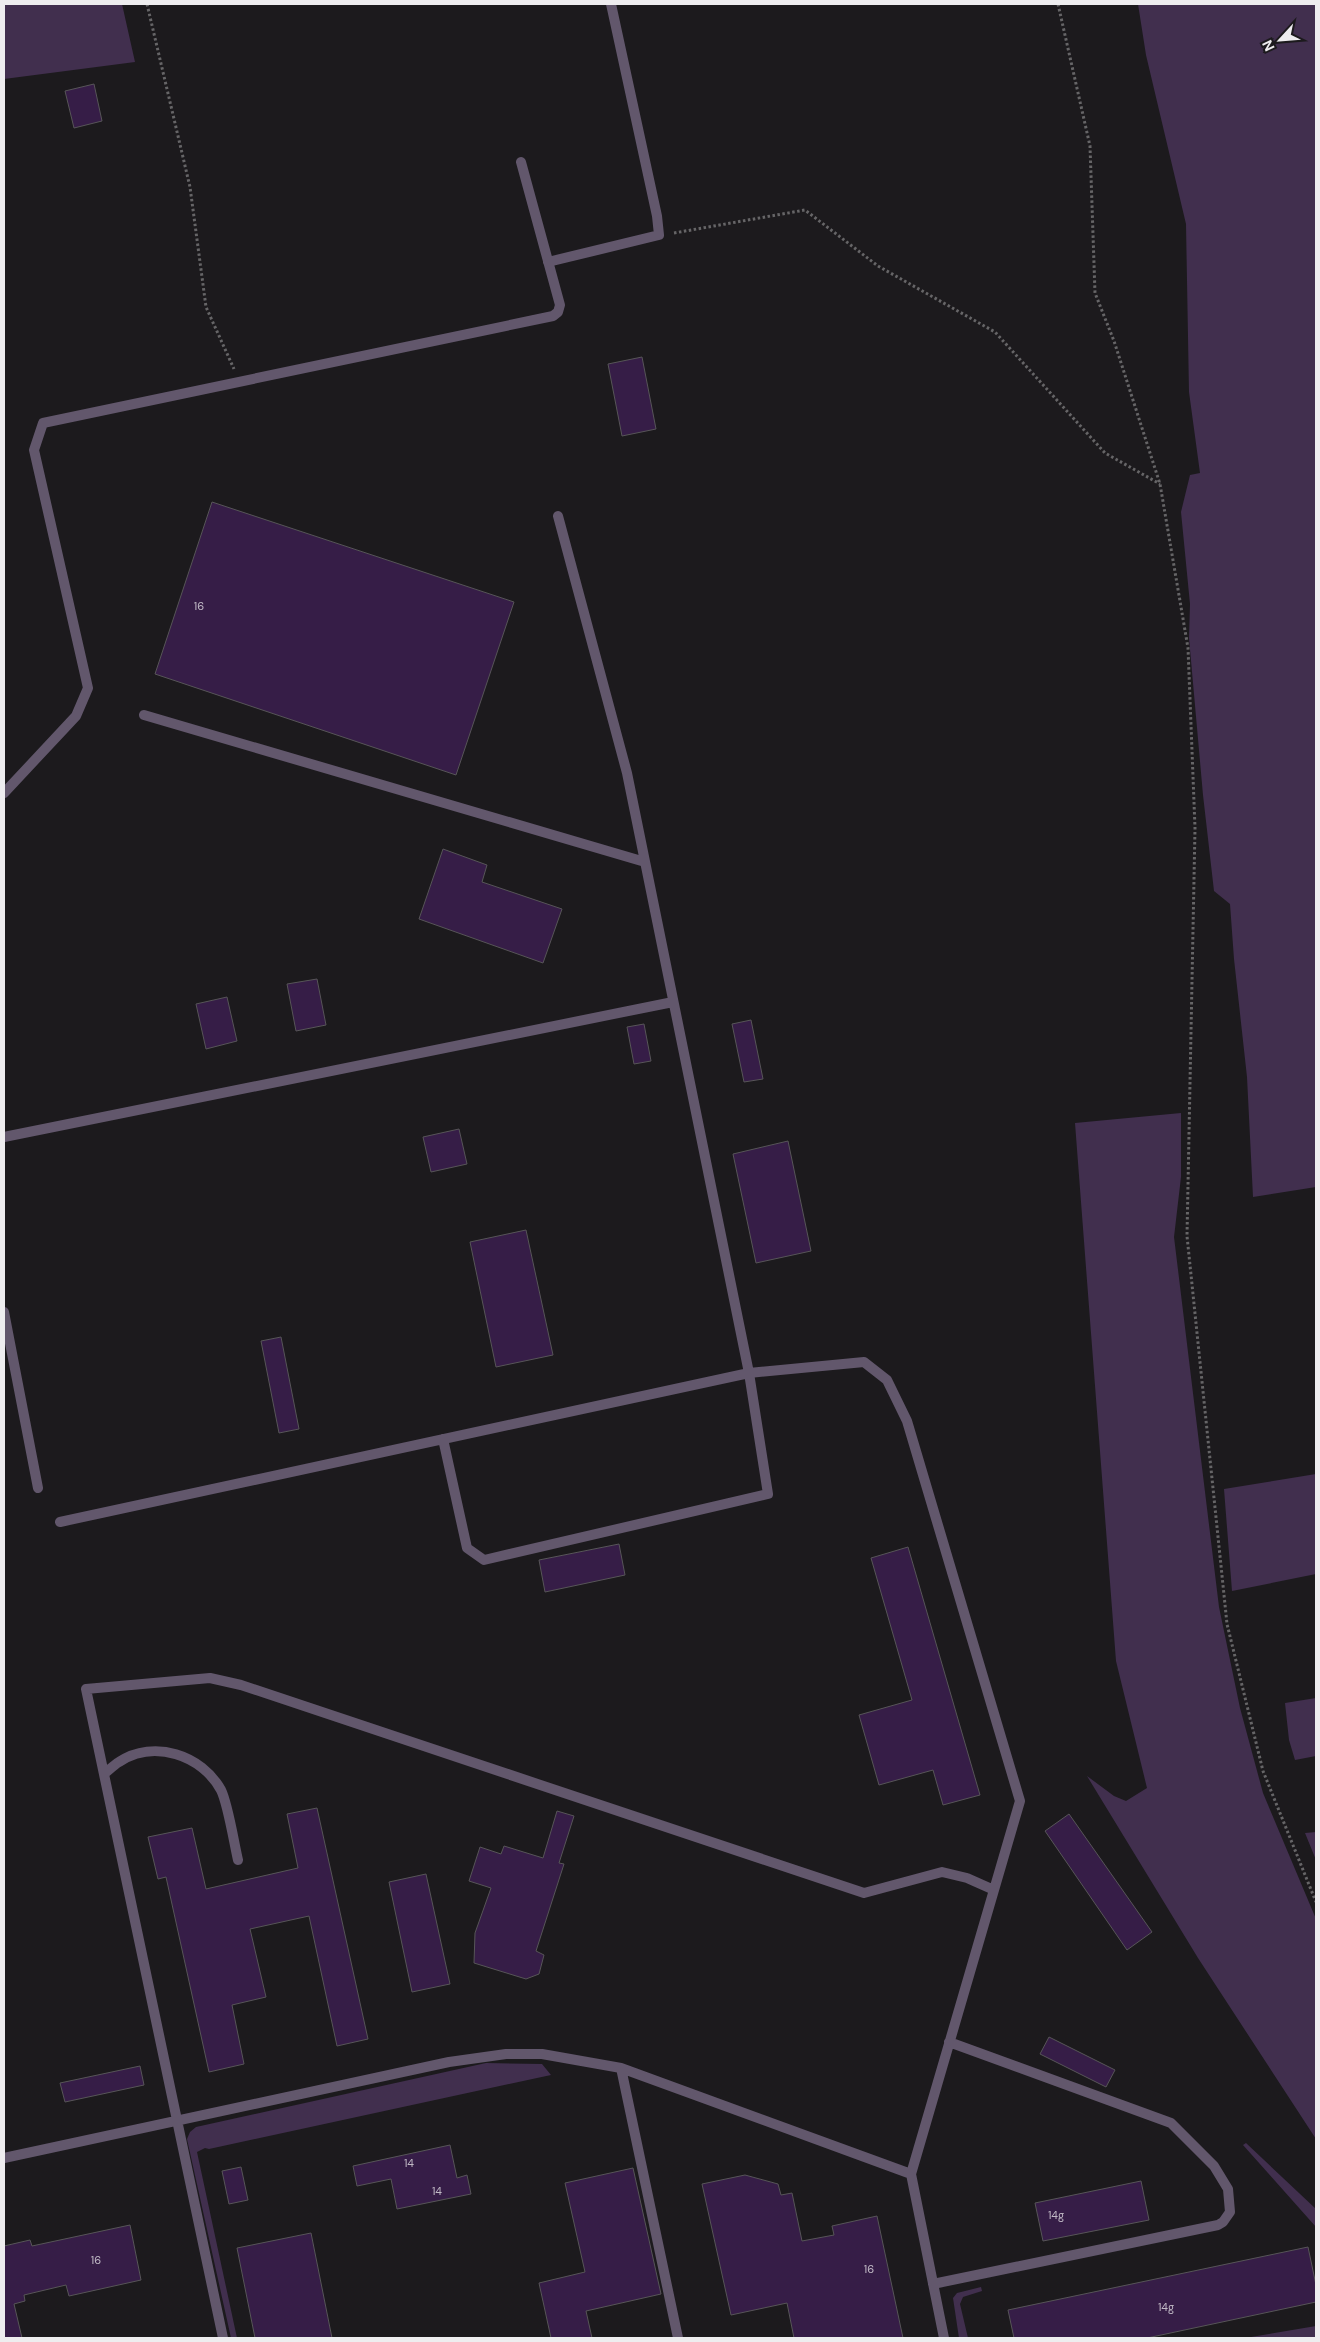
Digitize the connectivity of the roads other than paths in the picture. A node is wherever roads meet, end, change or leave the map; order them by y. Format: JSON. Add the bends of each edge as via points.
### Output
{"nodes":[{"id":1,"x":611,"y":4,"type":"edge"},
{"id":2,"x":521,"y":162,"type":"dead end"},
{"id":3,"x":548,"y":262,"type":"junction"},
{"id":4,"x":558,"y":516,"type":"dead end"},
{"id":5,"x":144,"y":715,"type":"dead end"},
{"id":6,"x":4,"y":793,"type":"edge"},
{"id":7,"x":645,"y":862,"type":"junction"},
{"id":8,"x":673,"y":1002,"type":"junction"},
{"id":9,"x":4,"y":1137,"type":"edge"},
{"id":10,"x":4,"y":1312,"type":"edge"},
{"id":11,"x":749,"y":1373,"type":"junction"},
{"id":12,"x":442,"y":1439,"type":"junction"},
{"id":13,"x":38,"y":1488,"type":"dead end"},
{"id":14,"x":60,"y":1522,"type":"dead end"},
{"id":15,"x":104,"y":1774,"type":"junction"},
{"id":16,"x":238,"y":1860,"type":"dead end"},
{"id":17,"x":994,"y":1890,"type":"junction"},
{"id":18,"x":949,"y":2042,"type":"junction"},
{"id":19,"x":621,"y":2068,"type":"junction"},
{"id":20,"x":176,"y":2122,"type":"junction"},
{"id":21,"x":4,"y":2158,"type":"edge"},
{"id":22,"x":911,"y":2174,"type":"junction"},
{"id":23,"x":933,"y":2284,"type":"junction"},
{"id":24,"x":223,"y":2338,"type":"edge"},
{"id":25,"x":678,"y":2338,"type":"edge"},
{"id":26,"x":944,"y":2338,"type":"edge"}],
"edges":[{"from":1,"to":3,"type":"lane","via":[[659,235]]},
{"from":2,"to":3,"type":"lane"},
{"from":3,"to":6,"type":"lane","via":[[560,305],[553,316],[43,423],[34,450],[88,688],[76,716]]},
{"from":4,"to":7,"type":"lane","via":[[627,773]]},
{"from":5,"to":7,"type":"lane"},
{"from":7,"to":8,"type":"lane"},
{"from":8,"to":9,"type":"lane"},
{"from":8,"to":11,"type":"lane"},
{"from":10,"to":13,"type":"lane"},
{"from":11,"to":12,"type":"lane"},
{"from":11,"to":12,"type":"lane","via":[[768,1494],[484,1560],[467,1548]]},
{"from":11,"to":17,"type":"lane","via":[[864,1362],[887,1380],[907,1421],[1020,1800]]},
{"from":12,"to":14,"type":"lane"},
{"from":15,"to":16,"type":"lane","via":[[135,1754],[152,1751],[186,1757],[201,1766],[222,1792]]},
{"from":15,"to":17,"type":"lane","via":[[86,1689],[210,1678],[241,1685],[864,1894],[942,1872],[967,1878]]},
{"from":15,"to":20,"type":"lane"},
{"from":17,"to":18,"type":"lane"},
{"from":18,"to":22,"type":"lane"},
{"from":18,"to":23,"type":"lane","via":[[1171,2124],[1214,2166],[1228,2189],[1230,2212],[1218,2225]]},
{"from":19,"to":20,"type":"lane","via":[[542,2054],[506,2054],[449,2062]]},
{"from":19,"to":22,"type":"lane"},
{"from":19,"to":25,"type":"lane"},
{"from":20,"to":21,"type":"lane"},
{"from":20,"to":24,"type":"lane"},
{"from":22,"to":23,"type":"lane"},
{"from":23,"to":26,"type":"lane"}]}
